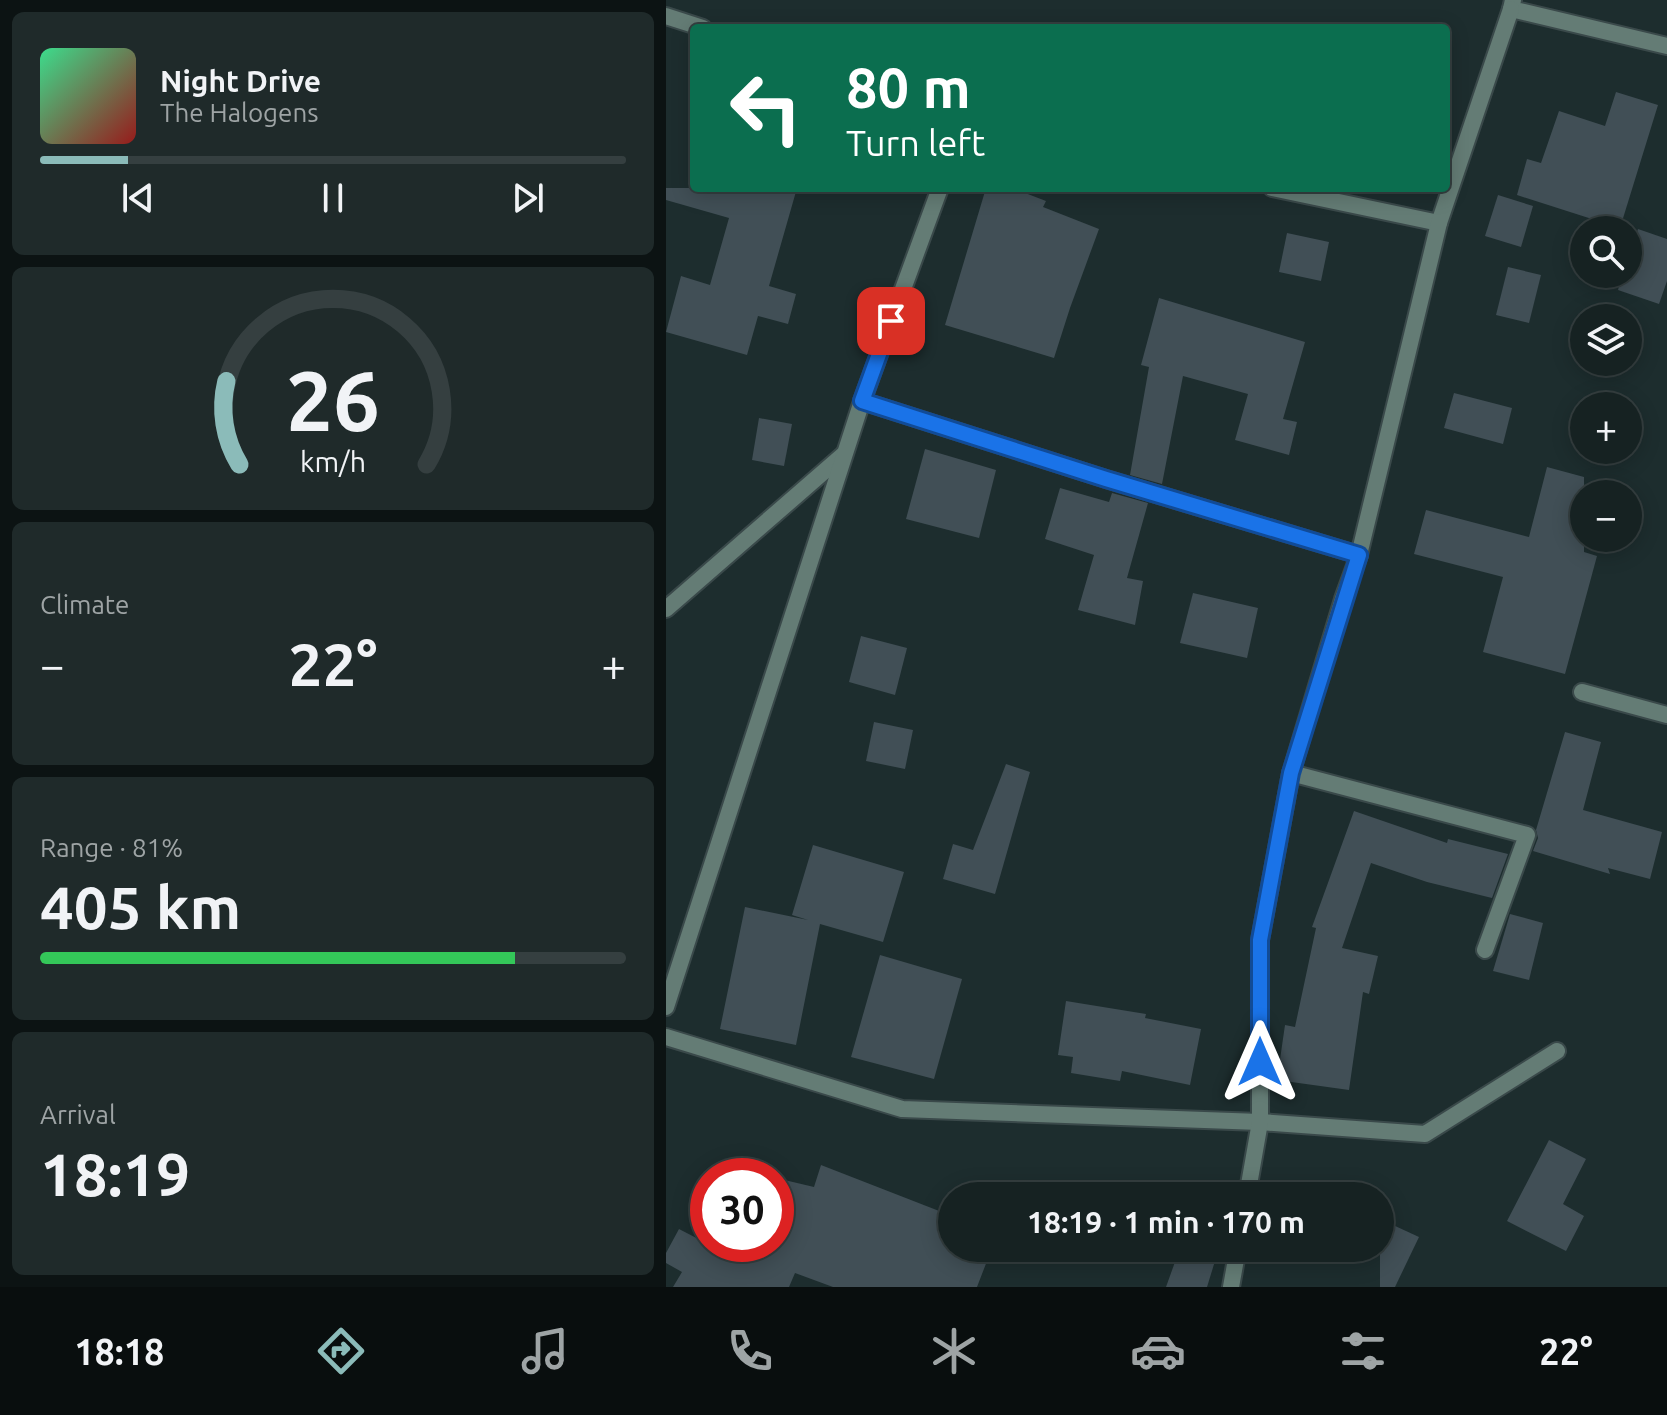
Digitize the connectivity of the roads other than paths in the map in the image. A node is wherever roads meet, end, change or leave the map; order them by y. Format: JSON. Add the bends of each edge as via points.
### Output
{"nodes":[{"id":1,"x":1512,"y":4,"type":"edge"},
{"id":2,"x":666,"y":16,"type":"edge"},
{"id":3,"x":691,"y":24,"type":"edge"},
{"id":4,"x":1667,"y":46,"type":"edge"},
{"id":5,"x":1450,"y":190,"type":"edge"},
{"id":6,"x":939,"y":192,"type":"edge"},
{"id":7,"x":1291,"y":192,"type":"edge"},
{"id":8,"x":1449,"y":192,"type":"edge"},
{"id":9,"x":1439,"y":223,"type":"junction"},
{"id":10,"x":862,"y":401,"type":"junction"},
{"id":11,"x":845,"y":453,"type":"junction"},
{"id":12,"x":1359,"y":555,"type":"junction"},
{"id":13,"x":666,"y":609,"type":"edge"},
{"id":14,"x":1582,"y":692,"type":"dead end"},
{"id":15,"x":1667,"y":715,"type":"edge"},
{"id":16,"x":1291,"y":773,"type":"junction"},
{"id":17,"x":1485,"y":950,"type":"dead end"},
{"id":18,"x":666,"y":1007,"type":"edge"},
{"id":19,"x":666,"y":1037,"type":"edge"},
{"id":20,"x":1557,"y":1051,"type":"dead end"},
{"id":21,"x":1260,"y":1122,"type":"junction"},
{"id":22,"x":1249,"y":1182,"type":"edge"},
{"id":23,"x":1235,"y":1262,"type":"edge"},
{"id":24,"x":1231,"y":1287,"type":"edge"}],
"edges":[{"from":1,"to":4,"type":"street"},
{"from":1,"to":5,"type":"street"},
{"from":2,"to":3,"type":"street"},
{"from":6,"to":10,"type":"street"},
{"from":7,"to":9,"type":"street"},
{"from":8,"to":9,"type":"street"},
{"from":9,"to":12,"type":"street"},
{"from":10,"to":11,"type":"street"},
{"from":10,"to":12,"type":"street"},
{"from":11,"to":13,"type":"street"},
{"from":11,"to":18,"type":"street"},
{"from":12,"to":16,"type":"street"},
{"from":14,"to":15,"type":"street"},
{"from":16,"to":17,"type":"street","via":[[1527,835]]},
{"from":16,"to":21,"type":"street","via":[[1260,940]]},
{"from":19,"to":21,"type":"street","via":[[902,1109]]},
{"from":20,"to":21,"type":"street","via":[[1425,1134]]},
{"from":21,"to":22,"type":"street"},
{"from":23,"to":24,"type":"street"}]}
